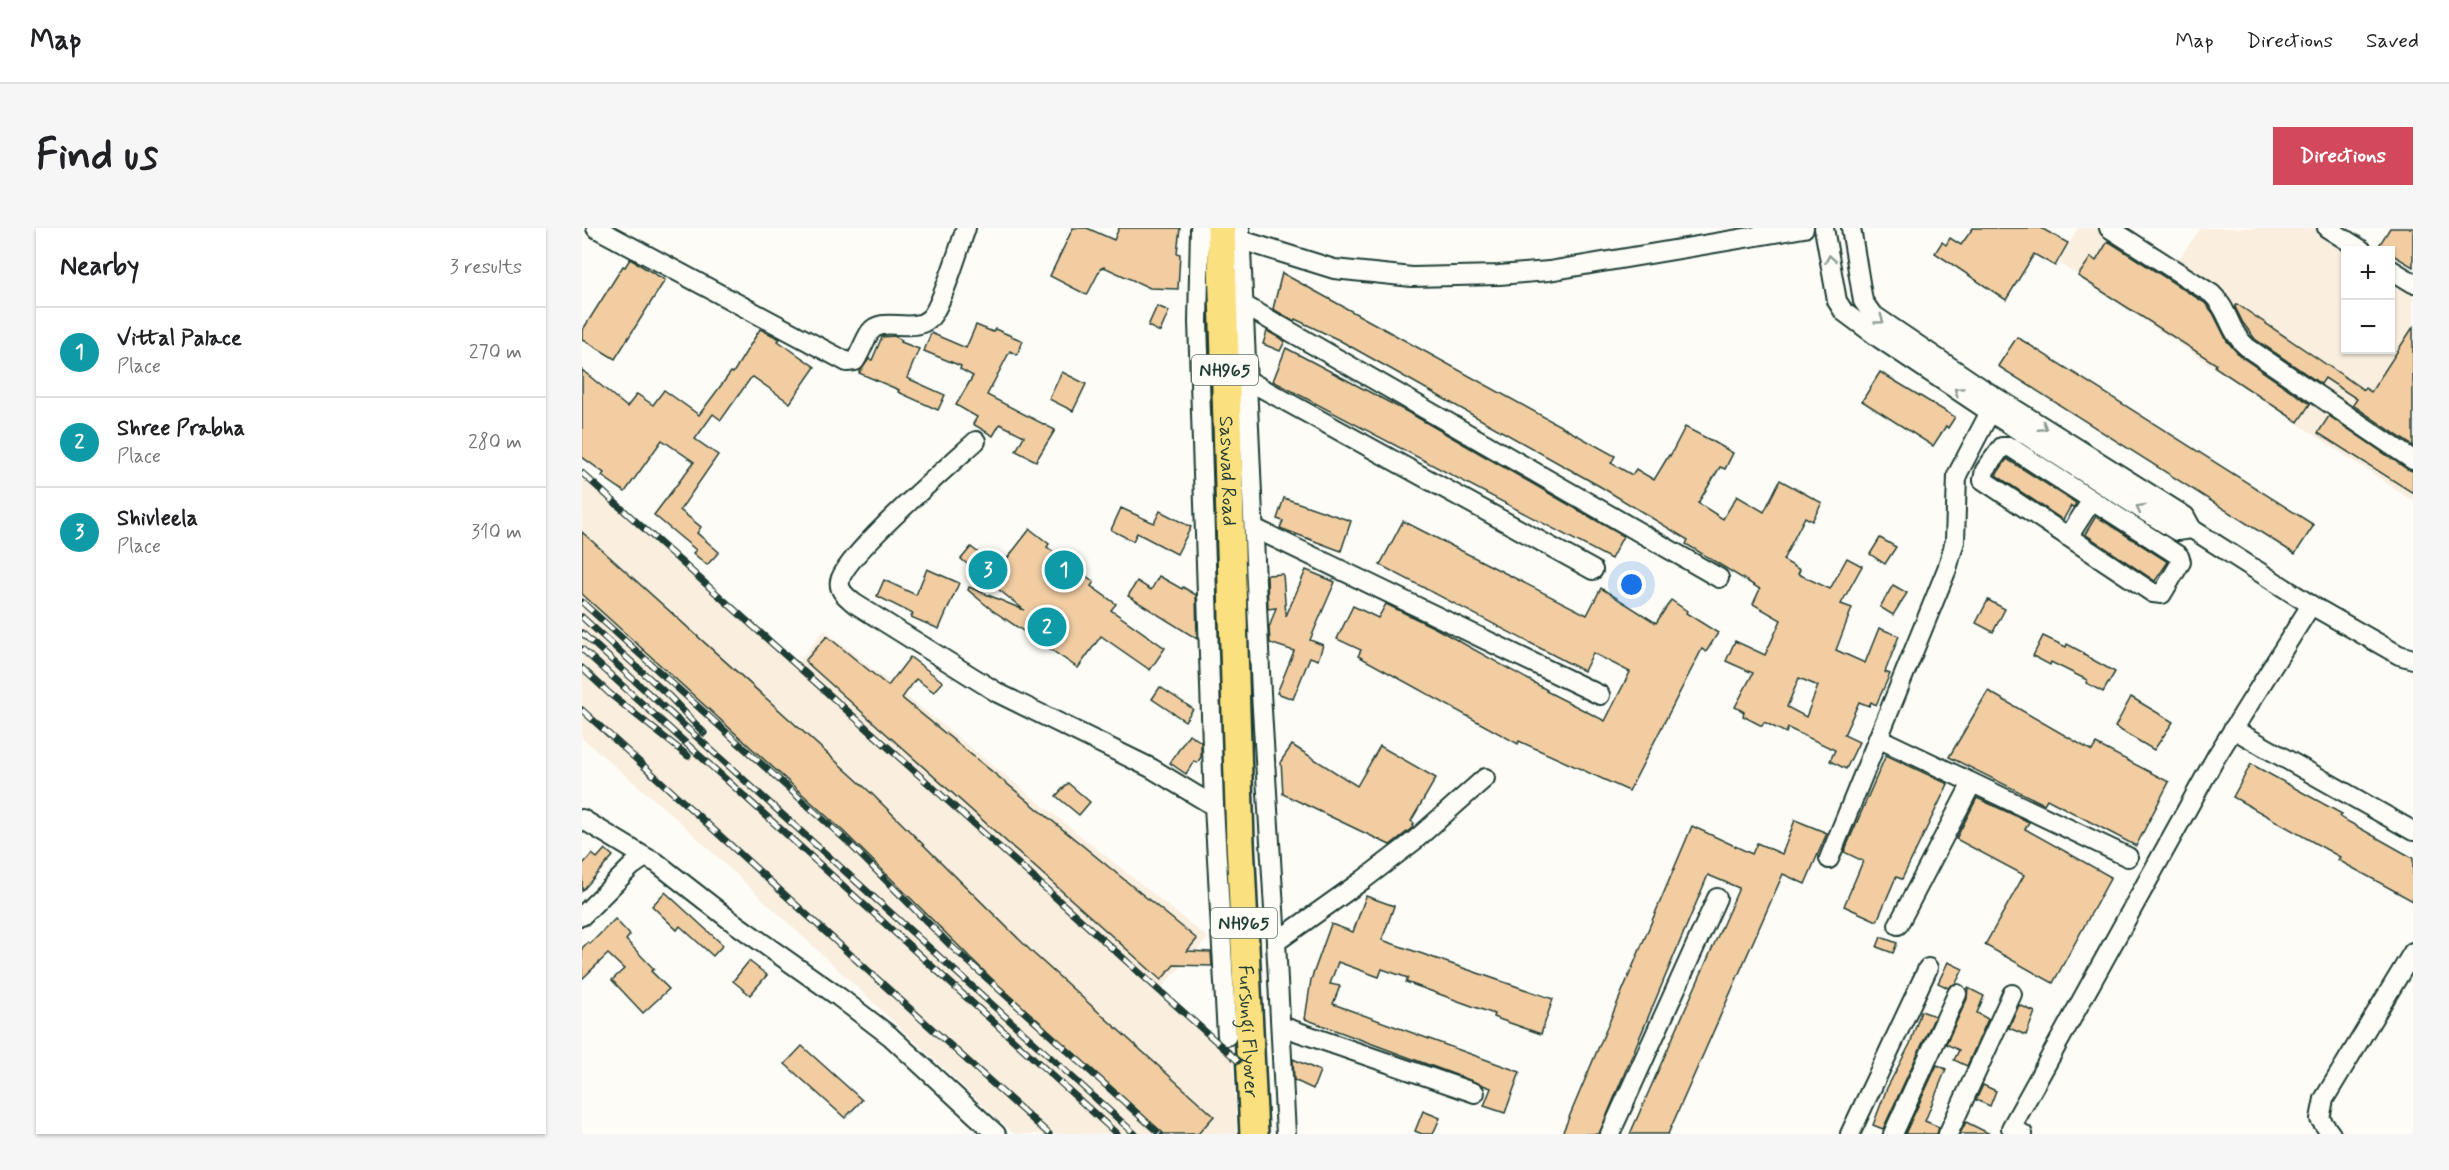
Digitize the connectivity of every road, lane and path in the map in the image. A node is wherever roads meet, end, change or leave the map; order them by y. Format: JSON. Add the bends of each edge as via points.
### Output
{"nodes":[{"id":1,"x":596,"y":228,"type":"edge"},
{"id":2,"x":966,"y":228,"type":"edge"},
{"id":3,"x":1200,"y":228,"type":"edge"},
{"id":4,"x":1801,"y":228,"type":"edge"},
{"id":5,"x":1824,"y":228,"type":"edge"},
{"id":6,"x":1851,"y":228,"type":"edge"},
{"id":7,"x":2109,"y":228,"type":"edge"},
{"id":8,"x":2327,"y":228,"type":"edge"},
{"id":9,"x":1234,"y":232,"type":"edge"},
{"id":10,"x":2356,"y":246,"type":"edge"},
{"id":11,"x":2395,"y":272,"type":"edge"},
{"id":12,"x":2413,"y":283,"type":"edge"},
{"id":13,"x":1244,"y":305,"type":"junction"},
{"id":14,"x":1247,"y":380,"type":"junction"},
{"id":15,"x":1990,"y":412,"type":"junction"},
{"id":16,"x":976,"y":441,"type":"dead end"},
{"id":17,"x":2413,"y":460,"type":"edge"},
{"id":18,"x":2097,"y":482,"type":"junction"},
{"id":19,"x":2089,"y":499,"type":"junction"},
{"id":20,"x":1254,"y":528,"type":"junction"},
{"id":21,"x":2192,"y":529,"type":"junction"},
{"id":22,"x":2068,"y":537,"type":"junction"},
{"id":23,"x":1593,"y":570,"type":"dead end"},
{"id":24,"x":1719,"y":579,"type":"dead end"},
{"id":25,"x":2311,"y":605,"type":"junction"},
{"id":26,"x":2413,"y":659,"type":"edge"},
{"id":27,"x":1600,"y":695,"type":"dead end"},
{"id":28,"x":1236,"y":712,"type":"joint"},
{"id":29,"x":2233,"y":729,"type":"junction"},
{"id":30,"x":1878,"y":738,"type":"junction"},
{"id":31,"x":1485,"y":778,"type":"dead end"},
{"id":32,"x":1972,"y":783,"type":"junction"},
{"id":33,"x":1214,"y":806,"type":"junction"},
{"id":34,"x":582,"y":819,"type":"edge"},
{"id":35,"x":2413,"y":831,"type":"edge"},
{"id":36,"x":645,"y":857,"type":"junction"},
{"id":37,"x":2128,"y":857,"type":"dead end"},
{"id":38,"x":1829,"y":859,"type":"dead end"},
{"id":39,"x":1717,"y":898,"type":"dead end"},
{"id":40,"x":582,"y":916,"type":"edge"},
{"id":41,"x":1898,"y":925,"type":"dead end"},
{"id":42,"x":1276,"y":942,"type":"junction"},
{"id":43,"x":2413,"y":952,"type":"edge"},
{"id":44,"x":1928,"y":968,"type":"dead end"},
{"id":45,"x":1957,"y":994,"type":"dead end"},
{"id":46,"x":2012,"y":994,"type":"dead end"},
{"id":47,"x":1281,"y":1026,"type":"junction"},
{"id":48,"x":1227,"y":1036,"type":"dead end"},
{"id":49,"x":1475,"y":1093,"type":"dead end"},
{"id":50,"x":2014,"y":1132,"type":"edge"},
{"id":51,"x":996,"y":1134,"type":"edge"},
{"id":52,"x":1254,"y":1134,"type":"edge"},
{"id":53,"x":1286,"y":1134,"type":"edge"},
{"id":54,"x":1610,"y":1134,"type":"edge"},
{"id":55,"x":1850,"y":1134,"type":"edge"},
{"id":56,"x":1893,"y":1134,"type":"edge"},
{"id":57,"x":1947,"y":1134,"type":"edge"},
{"id":58,"x":2331,"y":1134,"type":"edge"}],
"edges":[{"from":1,"to":2,"type":"street","via":[[847,362],[855,361],[870,331],[877,326],[920,325],[930,318]]},
{"from":3,"to":33,"type":"street","via":[[1198,322]]},
{"from":4,"to":9,"type":"street","via":[[1549,272],[1412,277],[1334,269]]},
{"from":15,"to":5,"type":"street","one_way":true,"via":[[1841,309]]},
{"from":6,"to":21,"type":"street","one_way":true,"via":[[1863,301],[1872,314],[2185,516]]},
{"from":7,"to":17,"type":"street","via":[[2212,294],[2222,303],[2232,331],[2248,348]]},
{"from":8,"to":10,"type":"street"},
{"from":9,"to":13,"type":"street"},
{"from":9,"to":28,"type":"highway","name":"Saswad Road","number":"NH965"},
{"from":11,"to":12,"type":"street"},
{"from":13,"to":14,"type":"street"},
{"from":13,"to":24,"type":"street"},
{"from":14,"to":20,"type":"street"},
{"from":14,"to":23,"type":"street"},
{"from":15,"to":18,"type":"street"},
{"from":15,"to":30,"type":"street","via":[[1957,475],[1955,541],[1947,569]]},
{"from":16,"to":33,"type":"street","via":[[860,549],[843,571],[839,582],[842,593],[998,693],[1151,768]]},
{"from":18,"to":19,"type":"street"},
{"from":21,"to":18,"type":"street","one_way":true,"via":[[2177,531]]},
{"from":19,"to":22,"type":"street"},
{"from":19,"to":22,"type":"street","via":[[2010,447],[2002,447],[1985,470],[1983,480]]},
{"from":19,"to":22,"type":"street","via":[[2179,556],[2181,562],[2162,594],[2153,593]]},
{"from":20,"to":27,"type":"street"},
{"from":20,"to":42,"type":"street"},
{"from":21,"to":25,"type":"street"},
{"from":25,"to":26,"type":"street","via":[[2399,655]]},
{"from":25,"to":29,"type":"street"},
{"from":28,"to":52,"type":"highway","name":"Fursungi Flyover","number":"NH965"},
{"from":29,"to":35,"type":"street"},
{"from":29,"to":50,"type":"street"},
{"from":30,"to":32,"type":"street"},
{"from":30,"to":38,"type":"street"},
{"from":31,"to":42,"type":"street","via":[[1414,841]]},
{"from":32,"to":37,"type":"street"},
{"from":32,"to":41,"type":"street"},
{"from":33,"to":48,"type":"street"},
{"from":34,"to":36,"type":"street"},
{"from":36,"to":40,"type":"street"},
{"from":36,"to":51,"type":"street","via":[[672,873],[890,1036]]},
{"from":39,"to":54,"type":"street"},
{"from":42,"to":47,"type":"street"},
{"from":43,"to":58,"type":"street","via":[[2324,1099],[2320,1119]]},
{"from":44,"to":55,"type":"street"},
{"from":45,"to":56,"type":"street"},
{"from":46,"to":57,"type":"street"},
{"from":47,"to":49,"type":"street"},
{"from":47,"to":53,"type":"street"}]}
